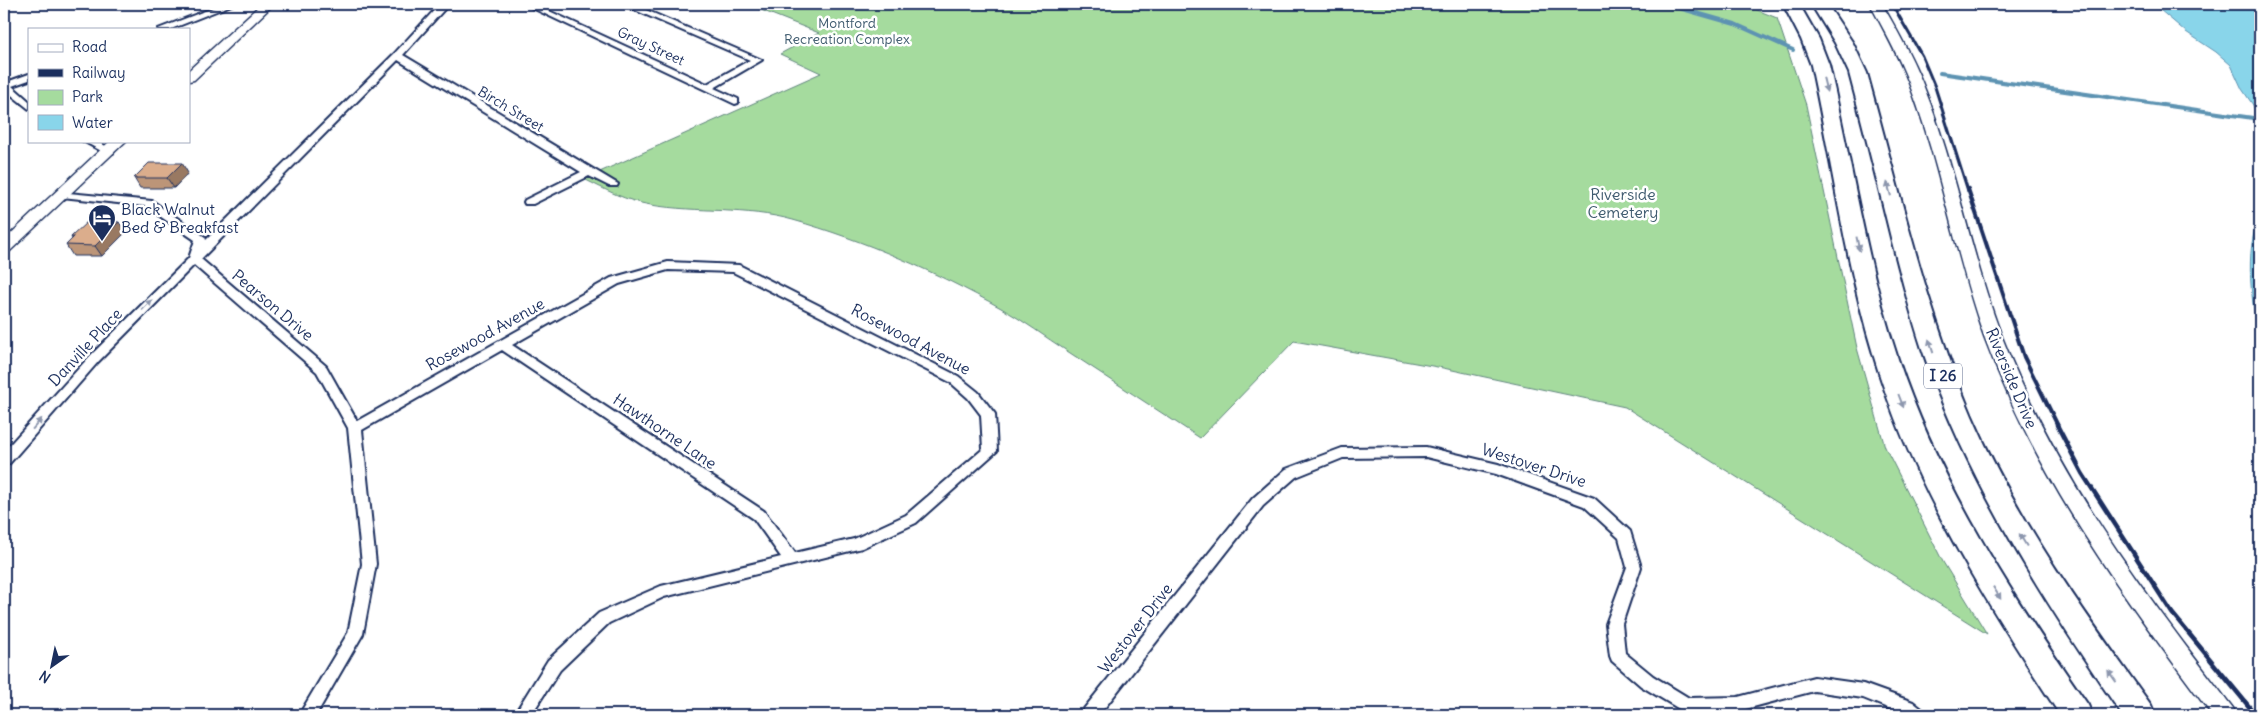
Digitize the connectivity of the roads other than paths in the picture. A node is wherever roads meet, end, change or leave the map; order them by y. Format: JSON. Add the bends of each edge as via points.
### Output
{"nodes":[{"id":1,"x":230,"y":4,"type":"edge"},
{"id":2,"x":268,"y":4,"type":"edge"},
{"id":3,"x":446,"y":4,"type":"edge"},
{"id":4,"x":528,"y":4,"type":"edge"},
{"id":5,"x":625,"y":4,"type":"edge"},
{"id":6,"x":1791,"y":4,"type":"edge"},
{"id":7,"x":1819,"y":4,"type":"edge"},
{"id":8,"x":1876,"y":4,"type":"edge"},
{"id":9,"x":165,"y":28,"type":"edge"},
{"id":10,"x":397,"y":56,"type":"junction"},
{"id":11,"x":190,"y":76,"type":"edge"},
{"id":12,"x":28,"y":77,"type":"edge"},
{"id":13,"x":5,"y":86,"type":"edge"},
{"id":14,"x":707,"y":88,"type":"junction"},
{"id":15,"x":735,"y":100,"type":"dead end"},
{"id":16,"x":28,"y":105,"type":"edge"},
{"id":17,"x":93,"y":142,"type":"edge"},
{"id":18,"x":114,"y":146,"type":"edge"},
{"id":19,"x":589,"y":172,"type":"junction"},
{"id":20,"x":613,"y":184,"type":"dead end"},
{"id":21,"x":62,"y":194,"type":"junction"},
{"id":22,"x":529,"y":202,"type":"dead end"},
{"id":23,"x":4,"y":248,"type":"edge"},
{"id":24,"x":194,"y":259,"type":"junction"},
{"id":25,"x":503,"y":345,"type":"junction"},
{"id":26,"x":355,"y":428,"type":"junction"},
{"id":27,"x":4,"y":460,"type":"edge"},
{"id":28,"x":792,"y":561,"type":"junction"},
{"id":29,"x":307,"y":715,"type":"edge"},
{"id":30,"x":522,"y":715,"type":"edge"},
{"id":31,"x":1089,"y":715,"type":"edge"},
{"id":32,"x":1917,"y":715,"type":"edge"},
{"id":33,"x":2077,"y":715,"type":"edge"},
{"id":34,"x":2140,"y":715,"type":"edge"},
{"id":35,"x":2226,"y":715,"type":"edge"}],
"edges":[{"from":1,"to":9,"type":"street"},
{"from":2,"to":11,"type":"main road"},
{"from":3,"to":10,"type":"street"},
{"from":4,"to":14,"type":"street","name":"Gray Street"},
{"from":5,"to":14,"type":"street","via":[[757,60]]},
{"from":6,"to":33,"type":"highway","one_way":true,"via":[[1820,65],[1870,300],[1900,398],[1926,461],[1986,574]]},
{"from":34,"to":7,"type":"highway","number":"I 26","one_way":true,"via":[[2047,579],[1984,468],[1954,405],[1932,347],[1858,73]]},
{"from":8,"to":35,"type":"main road","name":"Riverside Drive","via":[[1916,82],[1993,337],[2037,436],[2114,566]]},
{"from":10,"to":19,"type":"street","name":"Birch Street"},
{"from":10,"to":24,"type":"street"},
{"from":12,"to":13,"type":"street"},
{"from":13,"to":16,"type":"street"},
{"from":14,"to":15,"type":"street","name":"Gray Street"},
{"from":17,"to":18,"type":"street"},
{"from":18,"to":21,"type":"main road"},
{"from":19,"to":20,"type":"street","name":"Birch Street"},
{"from":19,"to":22,"type":"street"},
{"from":21,"to":23,"type":"main road"},
{"from":21,"to":24,"type":"street","via":[[148,203],[201,239]]},
{"from":24,"to":26,"type":"street","name":"Pearson Drive","via":[[322,369]]},
{"from":27,"to":24,"type":"street","name":"Danville Place","one_way":true,"via":[[94,359]]},
{"from":25,"to":26,"type":"street","name":"Rosewood Avenue"},
{"from":25,"to":28,"type":"street","name":"Hawthorne Lane","via":[[759,515]]},
{"from":25,"to":28,"type":"street","name":"Rosewood Avenue","via":[[615,281],[668,266],[735,268],[954,379],[973,395],[988,414],[990,451],[911,519],[857,544]]},
{"from":26,"to":29,"type":"street","name":"Pearson Drive","via":[[369,564],[355,634]]},
{"from":28,"to":30,"type":"street","name":"Rosewood Avenue","via":[[661,592],[604,618],[554,665]]},
{"from":31,"to":32,"type":"street","name":"Westover Drive","via":[[1258,502],[1292,473],[1342,453],[1426,452],[1498,469],[1589,502],[1626,535],[1634,567],[1614,624],[1618,656],[1647,682],[1687,705],[1738,704],[1814,684],[1863,691],[1907,707]]}]}
